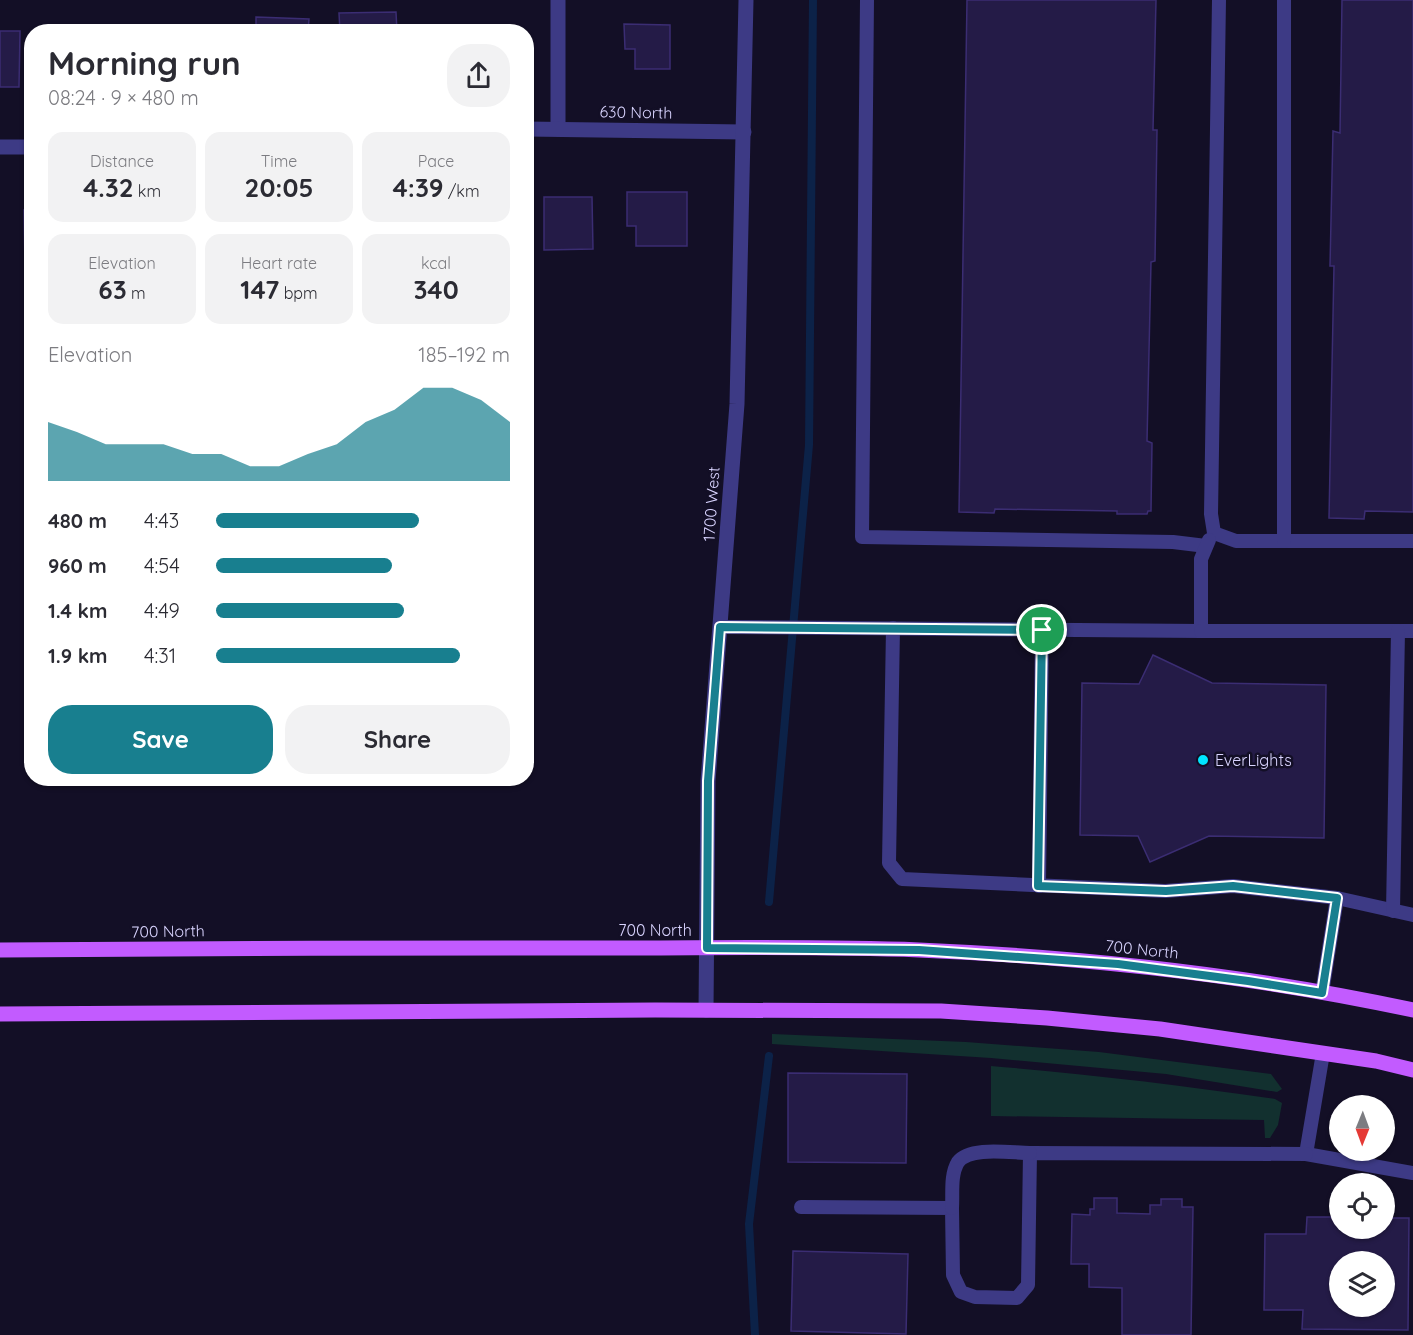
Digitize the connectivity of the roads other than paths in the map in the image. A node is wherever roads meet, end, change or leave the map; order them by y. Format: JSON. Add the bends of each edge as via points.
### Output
{"nodes":[{"id":1,"x":558,"y":0,"type":"edge"},
{"id":2,"x":746,"y":0,"type":"edge"},
{"id":3,"x":867,"y":0,"type":"edge"},
{"id":4,"x":1219,"y":0,"type":"edge"},
{"id":5,"x":1284,"y":0,"type":"edge"},
{"id":6,"x":534,"y":129,"type":"edge"},
{"id":7,"x":558,"y":129,"type":"junction"},
{"id":8,"x":744,"y":132,"type":"junction"},
{"id":9,"x":0,"y":147,"type":"edge"},
{"id":10,"x":24,"y":147,"type":"edge"},
{"id":11,"x":1214,"y":533,"type":"junction"},
{"id":12,"x":1284,"y":541,"type":"junction"},
{"id":13,"x":1413,"y":541,"type":"edge"},
{"id":14,"x":1206,"y":546,"type":"junction"},
{"id":15,"x":720,"y":627,"type":"junction"},
{"id":16,"x":893,"y":628,"type":"junction"},
{"id":17,"x":1042,"y":630,"type":"junction"},
{"id":18,"x":1201,"y":631,"type":"junction"},
{"id":19,"x":1398,"y":631,"type":"junction"},
{"id":20,"x":1413,"y":631,"type":"edge"},
{"id":21,"x":1038,"y":886,"type":"junction"},
{"id":22,"x":1337,"y":898,"type":"junction"},
{"id":23,"x":1393,"y":911,"type":"junction"},
{"id":24,"x":1413,"y":915,"type":"edge"},
{"id":25,"x":707,"y":948,"type":"junction"},
{"id":26,"x":0,"y":950,"type":"edge"},
{"id":27,"x":1322,"y":993,"type":"junction"},
{"id":28,"x":706,"y":1010,"type":"junction"},
{"id":29,"x":1413,"y":1011,"type":"edge"},
{"id":30,"x":0,"y":1014,"type":"edge"},
{"id":31,"x":1323,"y":1053,"type":"junction"},
{"id":32,"x":1413,"y":1070,"type":"edge"},
{"id":33,"x":1030,"y":1153,"type":"junction"},
{"id":34,"x":1305,"y":1154,"type":"junction"},
{"id":35,"x":1413,"y":1173,"type":"edge"},
{"id":36,"x":801,"y":1207,"type":"dead end"},
{"id":37,"x":952,"y":1208,"type":"junction"}],
"edges":[{"from":1,"to":7,"type":"street"},
{"from":2,"to":8,"type":"street","name":"1700 West"},
{"from":3,"to":14,"type":"lane","via":[[862,537],[1173,542]]},
{"from":4,"to":11,"type":"lane","via":[[1211,514]]},
{"from":5,"to":12,"type":"lane"},
{"from":6,"to":7,"type":"street","name":"630 North"},
{"from":7,"to":8,"type":"street","name":"630 North"},
{"from":8,"to":15,"type":"street","name":"1700 West","via":[[737,404]]},
{"from":9,"to":10,"type":"street"},
{"from":11,"to":12,"type":"lane","via":[[1236,541]]},
{"from":11,"to":14,"type":"lane"},
{"from":12,"to":13,"type":"lane"},
{"from":14,"to":18,"type":"lane","via":[[1201,559]]},
{"from":15,"to":16,"type":"lane"},
{"from":15,"to":25,"type":"street","name":"1700 West","via":[[708,781]]},
{"from":16,"to":17,"type":"lane"},
{"from":16,"to":21,"type":"lane","via":[[889,863],[902,879]]},
{"from":17,"to":18,"type":"lane"},
{"from":17,"to":21,"type":"lane"},
{"from":18,"to":19,"type":"lane"},
{"from":19,"to":20,"type":"lane"},
{"from":19,"to":23,"type":"lane"},
{"from":21,"to":22,"type":"lane","via":[[1166,891],[1233,886]]},
{"from":22,"to":23,"type":"lane"},
{"from":22,"to":27,"type":"lane"},
{"from":23,"to":24,"type":"lane"},
{"from":25,"to":26,"type":"main road","name":"700 North"},
{"from":25,"to":27,"type":"main road","name":"700 North","via":[[919,950],[1118,964]]},
{"from":25,"to":28,"type":"street","name":"1700 West"},
{"from":27,"to":29,"type":"main road","name":"700 North"},
{"from":28,"to":30,"type":"main road"},
{"from":28,"to":31,"type":"main road","via":[[999,1014],[1160,1029]]},
{"from":31,"to":32,"type":"main road"},
{"from":31,"to":34,"type":"lane"},
{"from":33,"to":34,"type":"lane"},
{"from":33,"to":37,"type":"lane","via":[[971,1152],[958,1162]]},
{"from":33,"to":37,"type":"lane","via":[[1028,1285],[1017,1298],[975,1297],[961,1292],[954,1275]]},
{"from":34,"to":35,"type":"lane"},
{"from":36,"to":37,"type":"lane"}]}
